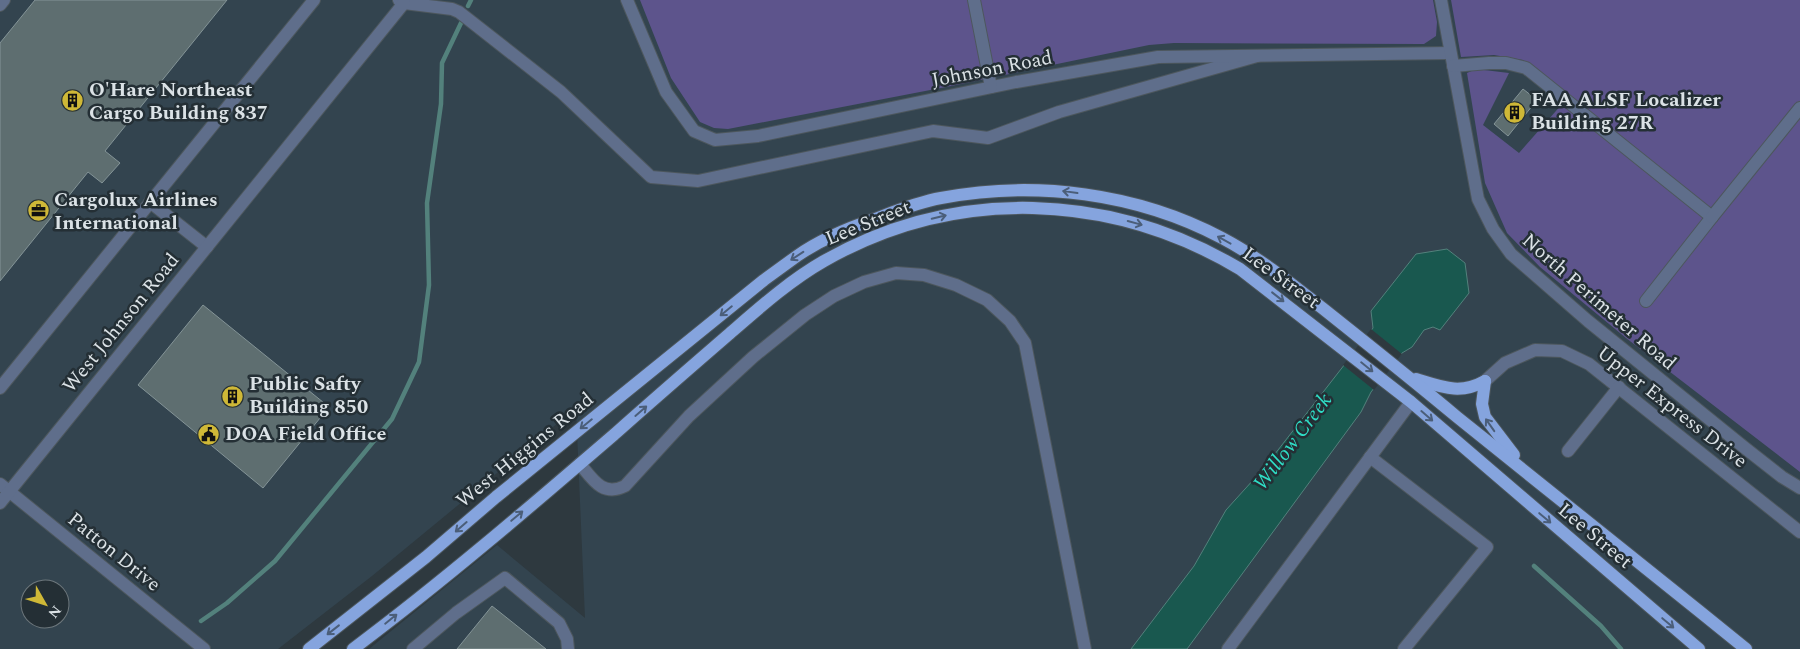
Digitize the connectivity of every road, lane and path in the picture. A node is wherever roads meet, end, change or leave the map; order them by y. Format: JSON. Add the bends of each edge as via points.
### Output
{"nodes":[{"id":1,"x":4,"y":0,"type":"edge"},
{"id":2,"x":314,"y":0,"type":"edge"},
{"id":3,"x":627,"y":0,"type":"edge"},
{"id":4,"x":974,"y":0,"type":"edge"},
{"id":5,"x":1441,"y":0,"type":"edge"},
{"id":6,"x":401,"y":2,"type":"edge"},
{"id":7,"x":0,"y":5,"type":"edge"},
{"id":8,"x":1450,"y":53,"type":"junction"},
{"id":9,"x":1257,"y":56,"type":"junction"},
{"id":10,"x":1453,"y":66,"type":"junction"},
{"id":11,"x":991,"y":87,"type":"junction"},
{"id":12,"x":1800,"y":108,"type":"edge"},
{"id":13,"x":150,"y":202,"type":"junction"},
{"id":14,"x":1712,"y":217,"type":"junction"},
{"id":15,"x":207,"y":247,"type":"junction"},
{"id":16,"x":764,"y":280,"type":"joint"},
{"id":17,"x":1646,"y":301,"type":"dead end"},
{"id":18,"x":1410,"y":377,"type":"junction"},
{"id":19,"x":1485,"y":381,"type":"junction"},
{"id":20,"x":1619,"y":387,"type":"junction"},
{"id":21,"x":0,"y":388,"type":"edge"},
{"id":22,"x":1411,"y":402,"type":"junction"},
{"id":23,"x":1568,"y":451,"type":"dead end"},
{"id":24,"x":1370,"y":457,"type":"junction"},
{"id":25,"x":580,"y":464,"type":"junction"},
{"id":26,"x":1531,"y":476,"type":"junction"},
{"id":27,"x":5,"y":488,"type":"edge"},
{"id":28,"x":1800,"y":488,"type":"edge"},
{"id":29,"x":0,"y":503,"type":"edge"},
{"id":30,"x":1800,"y":532,"type":"edge"},
{"id":31,"x":204,"y":649,"type":"edge"},
{"id":32,"x":309,"y":649,"type":"edge"},
{"id":33,"x":353,"y":649,"type":"edge"},
{"id":34,"x":413,"y":649,"type":"edge"},
{"id":35,"x":568,"y":649,"type":"edge"},
{"id":36,"x":1085,"y":649,"type":"edge"},
{"id":37,"x":1228,"y":649,"type":"edge"},
{"id":38,"x":1404,"y":649,"type":"edge"},
{"id":39,"x":1699,"y":649,"type":"edge"},
{"id":40,"x":1746,"y":649,"type":"edge"}],
"edges":[{"from":1,"to":7,"type":"street"},
{"from":2,"to":13,"type":"street"},
{"from":3,"to":11,"type":"street","name":"Johnson Road","via":[[666,92],[694,131],[716,140],[758,136]]},
{"from":4,"to":11,"type":"street"},
{"from":5,"to":8,"type":"street","name":"North Perimeter Road"},
{"from":6,"to":9,"type":"street","via":[[459,12],[561,92],[651,177],[698,182],[933,131],[988,138],[1059,112]]},
{"from":6,"to":15,"type":"street","name":"West Johnson Road"},
{"from":8,"to":9,"type":"street","name":"Johnson Road"},
{"from":8,"to":10,"type":"street","name":"North Perimeter Road"},
{"from":9,"to":11,"type":"street","name":"Johnson Road","via":[[1158,57]]},
{"from":10,"to":14,"type":"street","via":[[1489,62],[1526,68]]},
{"from":10,"to":28,"type":"street","name":"North Perimeter Road","via":[[1478,198],[1493,229],[1511,254],[1745,448]]},
{"from":12,"to":14,"type":"street"},
{"from":13,"to":15,"type":"street"},
{"from":13,"to":21,"type":"street"},
{"from":14,"to":17,"type":"street"},
{"from":15,"to":27,"type":"street","name":"West Johnson Road"},
{"from":18,"to":16,"type":"main road","name":"Lee Street","one_way":true,"via":[[1283,278],[1222,238],[1140,206],[1096,196],[1031,189],[939,198],[836,234],[798,255]]},
{"from":16,"to":32,"type":"main road","name":"West Higgins Road","one_way":true},
{"from":18,"to":19,"type":"main road","via":[[1452,390],[1469,388]]},
{"from":18,"to":26,"type":"main road","name":"Lee Street"},
{"from":19,"to":20,"type":"street","name":"Upper Express Drive","via":[[1505,363],[1521,355],[1535,350],[1562,351],[1589,364]]},
{"from":26,"to":19,"type":"main road","one_way":true,"via":[[1485,417],[1482,404]]},
{"from":20,"to":23,"type":"street"},
{"from":20,"to":30,"type":"street","name":"Upper Express Drive"},
{"from":22,"to":24,"type":"street"},
{"from":25,"to":22,"type":"main road","name":"Lee Street","one_way":true,"via":[[758,309],[824,261],[897,228],[990,208],[1052,208],[1092,213],[1136,223],[1213,253],[1247,274]]},
{"from":22,"to":39,"type":"main road","name":"Lee Street","one_way":true},
{"from":24,"to":37,"type":"street"},
{"from":24,"to":38,"type":"street","via":[[1487,547]]},
{"from":33,"to":25,"type":"main road","one_way":true},
{"from":25,"to":36,"type":"street","via":[[603,488],[616,491],[625,486],[689,416],[753,357],[834,296],[864,282],[896,273],[924,275],[956,285],[987,300],[1010,321],[1025,343]]},
{"from":26,"to":40,"type":"main road","name":"Lee Street"},
{"from":27,"to":29,"type":"street","name":"West Johnson Road"},
{"from":27,"to":31,"type":"street","name":"Patton Drive"},
{"from":34,"to":35,"type":"street","via":[[456,612],[505,578],[559,623]]}]}
